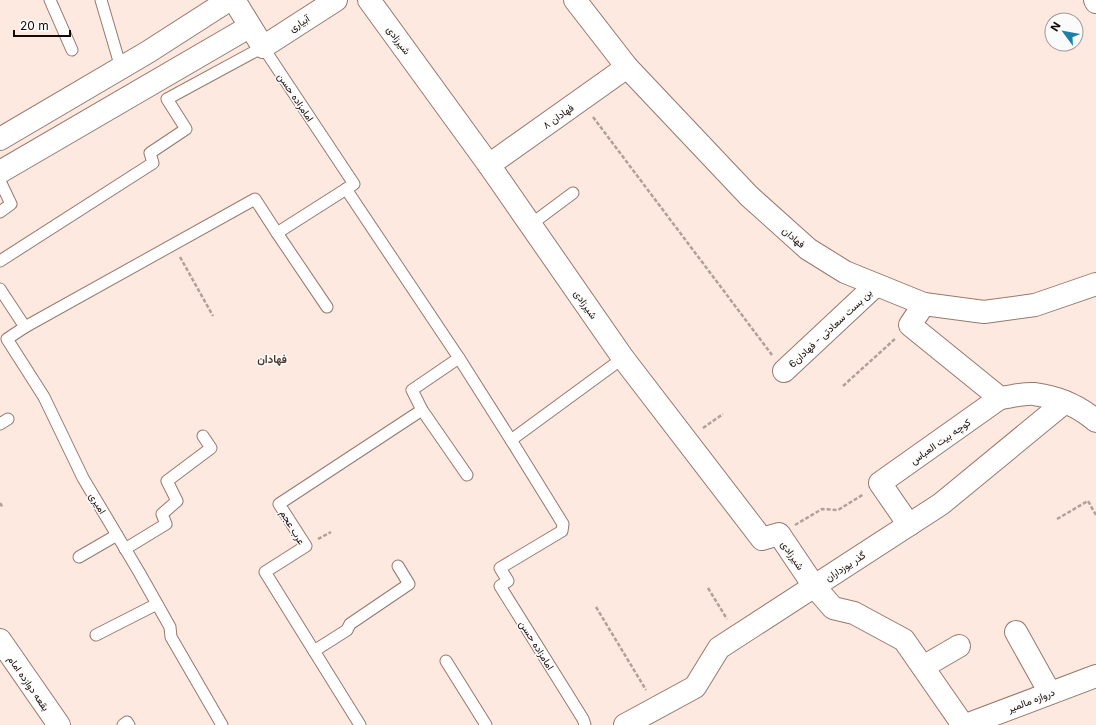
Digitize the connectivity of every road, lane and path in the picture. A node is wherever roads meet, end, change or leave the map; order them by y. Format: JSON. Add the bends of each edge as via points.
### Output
{"nodes":[{"id":1,"x":50,"y":0,"type":"edge"},
{"id":2,"x":101,"y":0,"type":"edge"},
{"id":3,"x":229,"y":0,"type":"edge"},
{"id":4,"x":234,"y":0,"type":"edge"},
{"id":5,"x":336,"y":0,"type":"edge"},
{"id":6,"x":369,"y":0,"type":"edge"},
{"id":7,"x":575,"y":0,"type":"edge"},
{"id":8,"x":249,"y":27,"type":"junction"},
{"id":9,"x":263,"y":47,"type":"junction"},
{"id":10,"x":72,"y":50,"type":"dead end"},
{"id":11,"x":628,"y":67,"type":"junction"},
{"id":12,"x":121,"y":68,"type":"junction"},
{"id":13,"x":580,"y":100,"type":"junction"},
{"id":14,"x":0,"y":139,"type":"edge"},
{"id":15,"x":489,"y":165,"type":"junction"},
{"id":16,"x":0,"y":172,"type":"edge"},
{"id":17,"x":0,"y":181,"type":"edge"},
{"id":18,"x":346,"y":189,"type":"junction"},
{"id":19,"x":573,"y":193,"type":"dead end"},
{"id":20,"x":0,"y":212,"type":"edge"},
{"id":21,"x":530,"y":225,"type":"junction"},
{"id":22,"x":277,"y":233,"type":"junction"},
{"id":23,"x":173,"y":244,"type":"junction"},
{"id":24,"x":0,"y":261,"type":"edge"},
{"id":25,"x":1096,"y":284,"type":"edge"},
{"id":26,"x":876,"y":285,"type":"junction"},
{"id":27,"x":0,"y":289,"type":"edge"},
{"id":28,"x":924,"y":304,"type":"junction"},
{"id":29,"x":327,"y":308,"type":"dead end"},
{"id":30,"x":213,"y":316,"type":"dead end"},
{"id":31,"x":910,"y":325,"type":"junction"},
{"id":32,"x":25,"y":327,"type":"junction"},
{"id":33,"x":459,"y":358,"type":"junction"},
{"id":34,"x":623,"y":358,"type":"junction"},
{"id":35,"x":784,"y":370,"type":"joint"},
{"id":36,"x":843,"y":386,"type":"dead end"},
{"id":37,"x":1000,"y":398,"type":"junction"},
{"id":38,"x":1065,"y":402,"type":"junction"},
{"id":39,"x":422,"y":410,"type":"junction"},
{"id":40,"x":723,"y":414,"type":"dead end"},
{"id":41,"x":1096,"y":421,"type":"edge"},
{"id":42,"x":203,"y":436,"type":"dead end"},
{"id":43,"x":511,"y":440,"type":"junction"},
{"id":44,"x":686,"y":440,"type":"junction"},
{"id":45,"x":467,"y":475,"type":"dead end"},
{"id":46,"x":880,"y":483,"type":"junction"},
{"id":47,"x":0,"y":503,"type":"edge"},
{"id":48,"x":4,"y":508,"type":"dead end"},
{"id":49,"x":1096,"y":515,"type":"edge"},
{"id":50,"x":1057,"y":519,"type":"dead end"},
{"id":51,"x":909,"y":525,"type":"junction"},
{"id":52,"x":780,"y":534,"type":"junction"},
{"id":53,"x":117,"y":535,"type":"junction"},
{"id":54,"x":126,"y":550,"type":"junction"},
{"id":55,"x":79,"y":557,"type":"dead end"},
{"id":56,"x":398,"y":566,"type":"dead end"},
{"id":57,"x":814,"y":586,"type":"junction"},
{"id":58,"x":708,"y":588,"type":"dead end"},
{"id":59,"x":157,"y":604,"type":"junction"},
{"id":60,"x":596,"y":607,"type":"dead end"},
{"id":61,"x":1016,"y":632,"type":"dead end"},
{"id":62,"x":96,"y":635,"type":"dead end"},
{"id":63,"x":737,"y":636,"type":"junction"},
{"id":64,"x":0,"y":640,"type":"edge"},
{"id":65,"x":959,"y":646,"type":"dead end"},
{"id":66,"x":314,"y":651,"type":"junction"},
{"id":67,"x":446,"y":661,"type":"dead end"},
{"id":68,"x":923,"y":667,"type":"junction"},
{"id":69,"x":1096,"y":676,"type":"edge"},
{"id":70,"x":1050,"y":693,"type":"junction"},
{"id":71,"x":657,"y":708,"type":"junction"},
{"id":72,"x":59,"y":725,"type":"edge"},
{"id":73,"x":122,"y":725,"type":"edge"},
{"id":74,"x":129,"y":725,"type":"edge"},
{"id":75,"x":222,"y":725,"type":"edge"},
{"id":76,"x":360,"y":725,"type":"edge"},
{"id":77,"x":486,"y":725,"type":"edge"},
{"id":78,"x":585,"y":725,"type":"edge"},
{"id":79,"x":625,"y":725,"type":"edge"},
{"id":80,"x":962,"y":725,"type":"edge"},
{"id":81,"x":966,"y":725,"type":"edge"}],
"edges":[{"from":1,"to":10,"type":"lane"},
{"from":2,"to":12,"type":"lane"},
{"from":3,"to":12,"type":"street"},
{"from":4,"to":8,"type":"street","name":"امامزاده حسن"},
{"from":5,"to":9,"type":"street","name":"آبیاری"},
{"from":6,"to":15,"type":"street","name":"شیرزادی"},
{"from":7,"to":11,"type":"street","name":"فهادان"},
{"from":8,"to":9,"type":"street","name":"امامزاده حسن"},
{"from":8,"to":16,"type":"street"},
{"from":9,"to":18,"type":"lane","name":"امامزاده حسن","via":[[354,184]]},
{"from":9,"to":24,"type":"lane","via":[[167,99],[186,129],[150,153],[153,163]]},
{"from":11,"to":13,"type":"street","name":"فهادان ۸"},
{"from":11,"to":26,"type":"street","name":"فهادان","via":[[748,196],[785,229],[808,249],[845,272]]},
{"from":12,"to":14,"type":"street"},
{"from":13,"to":15,"type":"street","name":"فهادان ۸"},
{"from":13,"to":35,"type":"path"},
{"from":15,"to":21,"type":"street","name":"شیرزادی"},
{"from":17,"to":20,"type":"lane","via":[[11,204]]},
{"from":18,"to":22,"type":"lane"},
{"from":18,"to":33,"type":"lane"},
{"from":19,"to":21,"type":"lane"},
{"from":21,"to":34,"type":"street","name":"شیرزادی"},
{"from":22,"to":23,"type":"lane","via":[[255,199]]},
{"from":22,"to":29,"type":"lane"},
{"from":23,"to":30,"type":"path"},
{"from":23,"to":32,"type":"lane"},
{"from":25,"to":28,"type":"street","name":"فهادان","via":[[1035,305],[984,312]]},
{"from":26,"to":28,"type":"street","name":"فهادان"},
{"from":26,"to":35,"type":"street","name":"بن بست سعادتی - فهادان6"},
{"from":27,"to":32,"type":"lane"},
{"from":28,"to":31,"type":"street"},
{"from":31,"to":36,"type":"path"},
{"from":31,"to":37,"type":"street"},
{"from":32,"to":53,"type":"lane","name":"امیری","via":[[6,339],[44,397],[83,478]]},
{"from":33,"to":39,"type":"lane","via":[[412,390]]},
{"from":33,"to":43,"type":"lane"},
{"from":34,"to":43,"type":"lane"},
{"from":34,"to":44,"type":"street","name":"شیرزادی"},
{"from":37,"to":38,"type":"street","via":[[1033,394]]},
{"from":37,"to":46,"type":"street","name":"کوچه بيت العباس"},
{"from":38,"to":41,"type":"street","via":[[1088,413]]},
{"from":38,"to":51,"type":"street","name":"گذر يوزداران","via":[[941,504]]},
{"from":39,"to":45,"type":"lane"},
{"from":39,"to":66,"type":"lane","name":"عرب عجم","via":[[279,504],[306,546],[265,572]]},
{"from":40,"to":44,"type":"path"},
{"from":42,"to":54,"type":"lane","via":[[211,448],[167,481],[177,501],[162,514],[166,524]]},
{"from":43,"to":78,"type":"lane","name":"امامزاده حسن","via":[[563,524],[562,531],[500,568],[508,581],[500,586]]},
{"from":44,"to":52,"type":"street","name":"شیرزادی","via":[[762,539]]},
{"from":46,"to":51,"type":"street"},
{"from":46,"to":52,"type":"path","via":[[838,510],[822,509]]},
{"from":47,"to":48,"type":"path"},
{"from":49,"to":50,"type":"path","via":[[1088,501]]},
{"from":51,"to":57,"type":"street","name":"گذر يوزداران"},
{"from":52,"to":57,"type":"street","name":"شیرزادی"},
{"from":53,"to":54,"type":"lane","name":"امیری"},
{"from":53,"to":55,"type":"lane"},
{"from":54,"to":59,"type":"lane","name":"امیری"},
{"from":56,"to":66,"type":"lane","via":[[409,584]]},
{"from":57,"to":63,"type":"street","name":"گذر يوزداران"},
{"from":57,"to":68,"type":"street","name":"شیرزادی","via":[[833,608],[854,613],[904,640]]},
{"from":58,"to":63,"type":"path"},
{"from":59,"to":62,"type":"lane"},
{"from":59,"to":75,"type":"lane","name":"امیری","via":[[170,627],[171,637]]},
{"from":60,"to":71,"type":"path"},
{"from":61,"to":70,"type":"street"},
{"from":63,"to":71,"type":"street","name":"گذر يوزداران","via":[[719,648],[695,687]]},
{"from":64,"to":72,"type":"street","name":"بقعه دوازده امام"},
{"from":65,"to":68,"type":"street"},
{"from":66,"to":76,"type":"lane","name":"عرب عجم"},
{"from":67,"to":77,"type":"lane"},
{"from":68,"to":80,"type":"street","name":"شیرزادی"},
{"from":69,"to":70,"type":"street","name":"دروازه مالمیر"},
{"from":70,"to":81,"type":"street","name":"دروازه مالمیر"},
{"from":71,"to":79,"type":"street","name":"گذر يوزداران"},
{"from":73,"to":74,"type":"lane","via":[[127,722]]}]}
